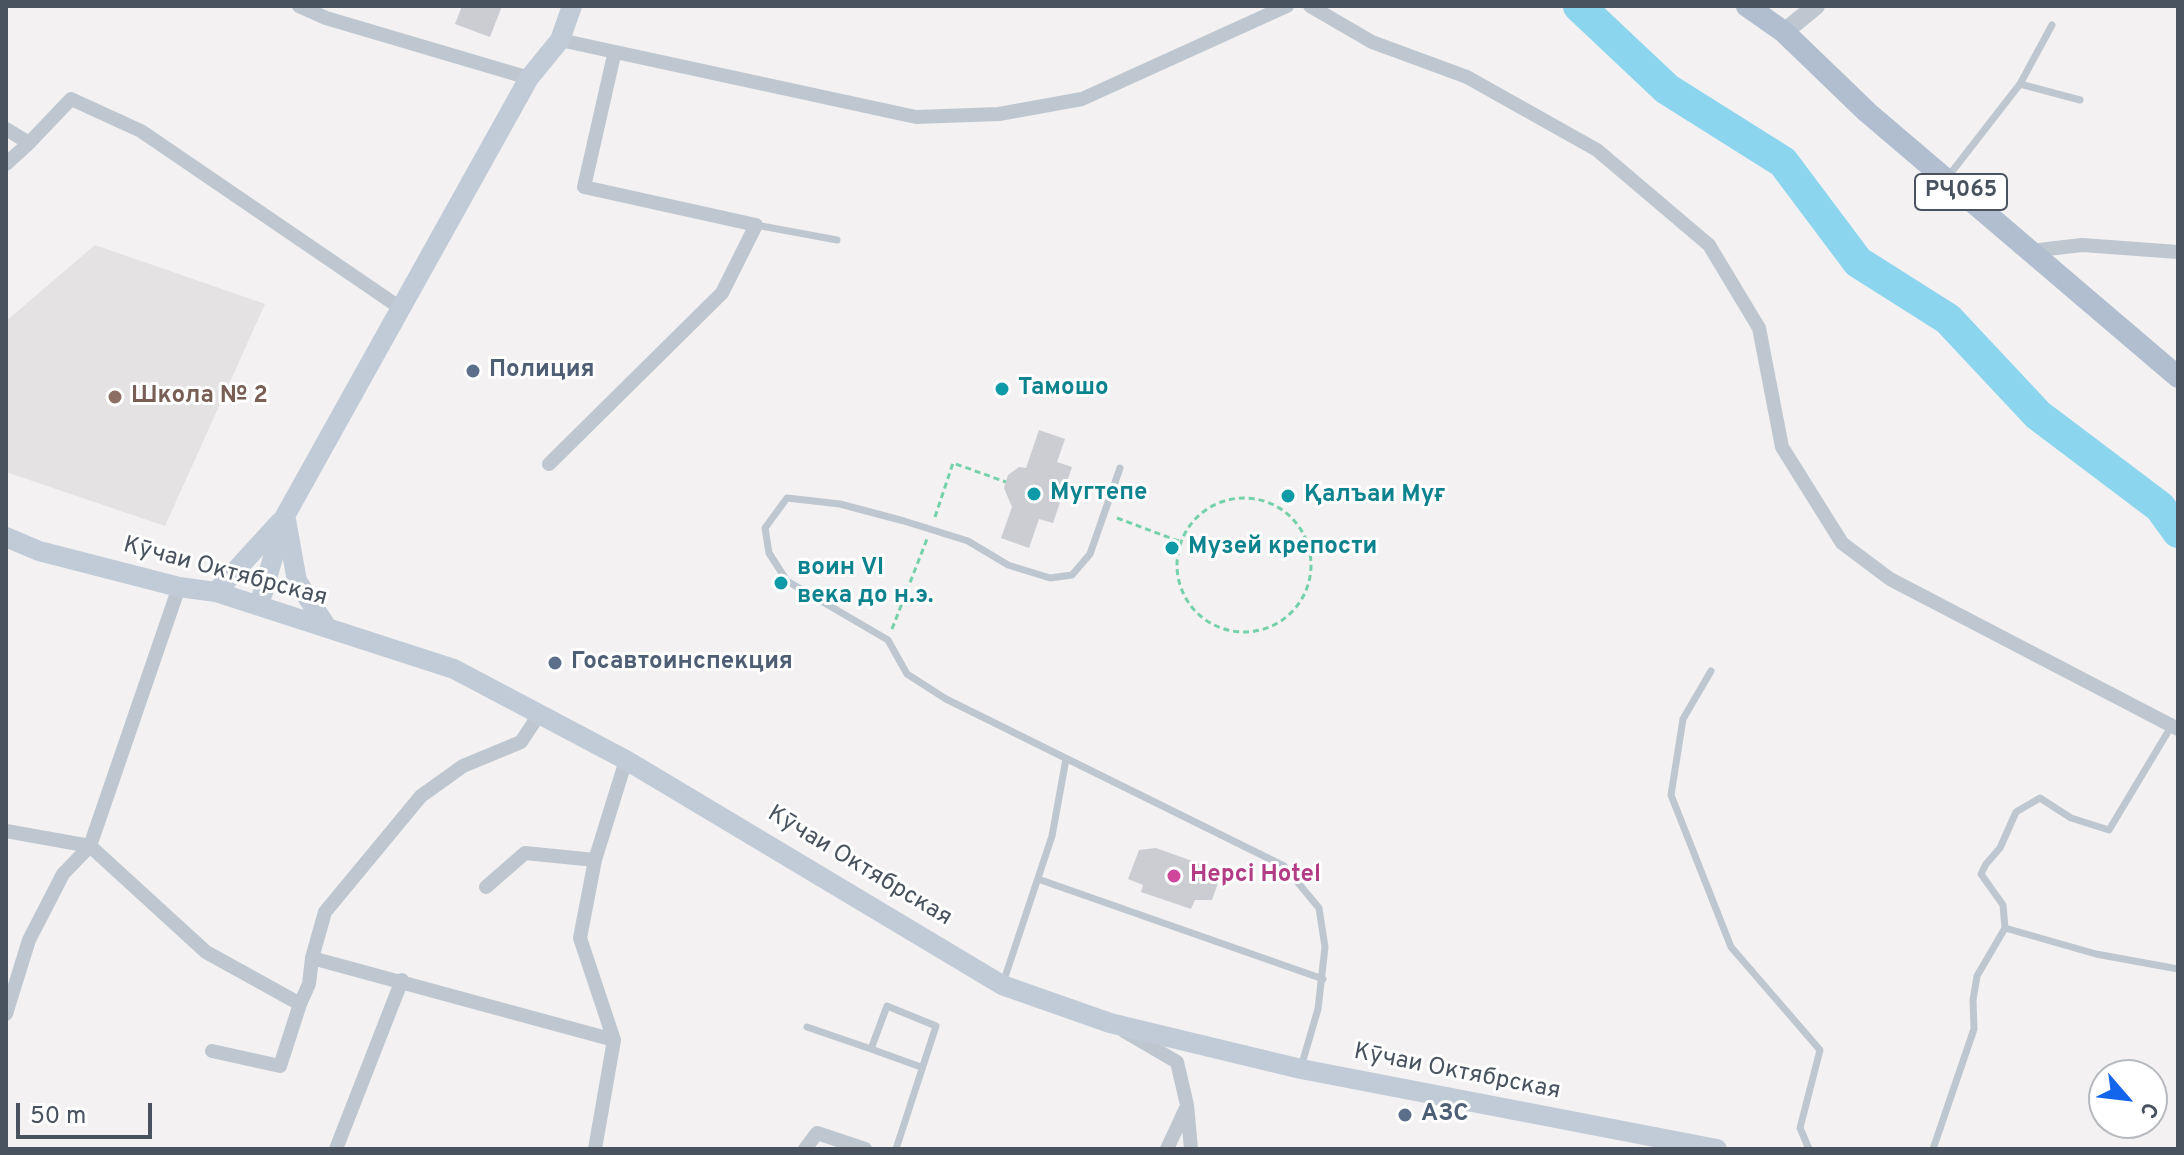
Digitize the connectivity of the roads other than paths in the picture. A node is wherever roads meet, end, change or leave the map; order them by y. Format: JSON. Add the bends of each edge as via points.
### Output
{"nodes":[{"id":1,"x":299,"y":6,"type":"edge"},
{"id":2,"x":572,"y":6,"type":"edge"},
{"id":3,"x":1287,"y":6,"type":"edge"},
{"id":4,"x":1310,"y":6,"type":"edge"},
{"id":5,"x":1747,"y":6,"type":"edge"},
{"id":6,"x":1816,"y":6,"type":"edge"},
{"id":7,"x":2052,"y":25,"type":"dead end"},
{"id":8,"x":1784,"y":32,"type":"junction"},
{"id":9,"x":560,"y":40,"type":"junction"},
{"id":10,"x":614,"y":55,"type":"junction"},
{"id":11,"x":529,"y":78,"type":"junction"},
{"id":12,"x":2020,"y":84,"type":"junction"},
{"id":13,"x":2080,"y":100,"type":"dead end"},
{"id":14,"x":6,"y":129,"type":"edge"},
{"id":15,"x":29,"y":143,"type":"junction"},
{"id":16,"x":6,"y":164,"type":"edge"},
{"id":17,"x":1946,"y":179,"type":"junction"},
{"id":18,"x":756,"y":225,"type":"junction"},
{"id":19,"x":837,"y":240,"type":"dead end"},
{"id":20,"x":2030,"y":251,"type":"junction"},
{"id":21,"x":2178,"y":252,"type":"edge"},
{"id":22,"x":399,"y":307,"type":"junction"},
{"id":23,"x":2178,"y":377,"type":"edge"},
{"id":24,"x":549,"y":464,"type":"dead end"},
{"id":25,"x":1120,"y":468,"type":"dead end"},
{"id":26,"x":285,"y":516,"type":"junction"},
{"id":27,"x":6,"y":537,"type":"edge"},
{"id":28,"x":179,"y":587,"type":"junction"},
{"id":29,"x":216,"y":592,"type":"junction"},
{"id":30,"x":259,"y":606,"type":"junction"},
{"id":31,"x":326,"y":626,"type":"junction"},
{"id":32,"x":1711,"y":671,"type":"dead end"},
{"id":33,"x":540,"y":713,"type":"junction"},
{"id":34,"x":2175,"y":727,"type":"edge"},
{"id":35,"x":1066,"y":759,"type":"junction"},
{"id":36,"x":626,"y":760,"type":"junction"},
{"id":37,"x":6,"y":831,"type":"edge"},
{"id":38,"x":90,"y":846,"type":"junction"},
{"id":39,"x":595,"y":860,"type":"junction"},
{"id":40,"x":1038,"y":879,"type":"junction"},
{"id":41,"x":486,"y":887,"type":"dead end"},
{"id":42,"x":2005,"y":928,"type":"junction"},
{"id":43,"x":312,"y":958,"type":"junction"},
{"id":44,"x":2178,"y":969,"type":"edge"},
{"id":45,"x":1323,"y":979,"type":"junction"},
{"id":46,"x":402,"y":980,"type":"junction"},
{"id":47,"x":1002,"y":985,"type":"junction"},
{"id":48,"x":300,"y":1004,"type":"junction"},
{"id":49,"x":6,"y":1014,"type":"edge"},
{"id":50,"x":1110,"y":1023,"type":"junction"},
{"id":51,"x":807,"y":1027,"type":"dead end"},
{"id":52,"x":614,"y":1040,"type":"junction"},
{"id":53,"x":871,"y":1049,"type":"junction"},
{"id":54,"x":212,"y":1051,"type":"dead end"},
{"id":55,"x":921,"y":1067,"type":"junction"},
{"id":56,"x":1301,"y":1069,"type":"junction"},
{"id":57,"x":1187,"y":1105,"type":"junction"},
{"id":58,"x":336,"y":1149,"type":"edge"},
{"id":59,"x":595,"y":1149,"type":"edge"},
{"id":60,"x":805,"y":1149,"type":"edge"},
{"id":61,"x":865,"y":1149,"type":"edge"},
{"id":62,"x":896,"y":1149,"type":"edge"},
{"id":63,"x":1167,"y":1149,"type":"edge"},
{"id":64,"x":1191,"y":1149,"type":"edge"},
{"id":65,"x":1717,"y":1149,"type":"edge"},
{"id":66,"x":1809,"y":1149,"type":"edge"},
{"id":67,"x":1933,"y":1149,"type":"edge"}],
"edges":[{"from":1,"to":11,"type":"street"},
{"from":2,"to":9,"type":"main road"},
{"from":3,"to":10,"type":"street","via":[[1082,99],[999,114],[916,117]]},
{"from":4,"to":34,"type":"street","via":[[1372,42],[1467,77],[1597,150],[1709,245],[1759,328],[1782,447],[1842,543],[1890,579]]},
{"from":5,"to":8,"type":"main road","number":"РҶ065"},
{"from":6,"to":8,"type":"street"},
{"from":7,"to":12,"type":"lane"},
{"from":8,"to":17,"type":"main road","number":"РҶ065"},
{"from":9,"to":10,"type":"street"},
{"from":9,"to":11,"type":"main road"},
{"from":10,"to":18,"type":"street","via":[[584,187]]},
{"from":11,"to":22,"type":"main road"},
{"from":12,"to":13,"type":"lane"},
{"from":12,"to":17,"type":"lane"},
{"from":14,"to":15,"type":"street"},
{"from":15,"to":16,"type":"street"},
{"from":15,"to":22,"type":"street","via":[[71,99],[141,131]]},
{"from":17,"to":20,"type":"main road","number":"РҶ065"},
{"from":18,"to":19,"type":"lane"},
{"from":18,"to":24,"type":"street","via":[[722,293]]},
{"from":20,"to":21,"type":"street","via":[[2082,245]]},
{"from":20,"to":23,"type":"main road","number":"РҶ065"},
{"from":22,"to":26,"type":"main road"},
{"from":25,"to":35,"type":"lane","via":[[1090,554],[1072,575],[1050,578],[1008,565],[968,541],[840,504],[787,498],[765,528],[769,553],[787,581],[888,640],[907,674]]},
{"from":26,"to":29,"type":"main road"},
{"from":26,"to":30,"type":"main road"},
{"from":26,"to":31,"type":"main road","via":[[297,581]]},
{"from":27,"to":28,"type":"main road","name":"Кӯчаи Октябрская","via":[[39,551]]},
{"from":28,"to":29,"type":"main road","name":"Кӯчаи Октябрская"},
{"from":28,"to":38,"type":"street"},
{"from":29,"to":30,"type":"main road","name":"Кӯчаи Октябрская"},
{"from":30,"to":31,"type":"main road","name":"Кӯчаи Октябрская"},
{"from":31,"to":33,"type":"main road","name":"Кӯчаи Октябрская","via":[[454,669]]},
{"from":32,"to":66,"type":"lane","via":[[1683,719],[1671,795],[1731,947],[1820,1050],[1800,1128]]},
{"from":33,"to":36,"type":"main road","name":"Кӯчаи Октябрская"},
{"from":33,"to":43,"type":"street","via":[[521,742],[463,766],[421,796],[325,912]]},
{"from":34,"to":42,"type":"lane","via":[[2109,830],[2071,818],[2040,798],[2016,812],[1981,874],[2003,905]]},
{"from":35,"to":40,"type":"lane"},
{"from":35,"to":45,"type":"lane","via":[[1284,866],[1319,908]]},
{"from":36,"to":39,"type":"street"},
{"from":36,"to":47,"type":"main road","name":"Кӯчаи Октябрская"},
{"from":37,"to":38,"type":"street"},
{"from":38,"to":48,"type":"street","via":[[206,952]]},
{"from":38,"to":49,"type":"street","via":[[63,874],[29,940]]},
{"from":39,"to":41,"type":"street","via":[[525,853]]},
{"from":39,"to":52,"type":"street","via":[[580,938]]},
{"from":40,"to":45,"type":"lane"},
{"from":40,"to":47,"type":"lane"},
{"from":42,"to":44,"type":"lane","via":[[2096,954]]},
{"from":42,"to":67,"type":"lane","via":[[1977,976],[1974,1029]]},
{"from":43,"to":46,"type":"street"},
{"from":43,"to":48,"type":"street"},
{"from":45,"to":56,"type":"lane"},
{"from":46,"to":52,"type":"street"},
{"from":46,"to":58,"type":"street"},
{"from":47,"to":50,"type":"main road","name":"Кӯчаи Октябрская"},
{"from":48,"to":54,"type":"street","via":[[280,1066]]},
{"from":50,"to":56,"type":"main road","name":"Кӯчаи Октябрская"},
{"from":50,"to":57,"type":"street","via":[[1177,1062]]},
{"from":51,"to":53,"type":"lane"},
{"from":52,"to":59,"type":"street"},
{"from":53,"to":55,"type":"lane"},
{"from":53,"to":55,"type":"lane","via":[[887,1006],[936,1026]]},
{"from":55,"to":62,"type":"lane"},
{"from":56,"to":65,"type":"main road","name":"Кӯчаи Октябрская"},
{"from":57,"to":63,"type":"street"},
{"from":57,"to":64,"type":"street"},
{"from":60,"to":61,"type":"street","via":[[817,1133]]}]}
